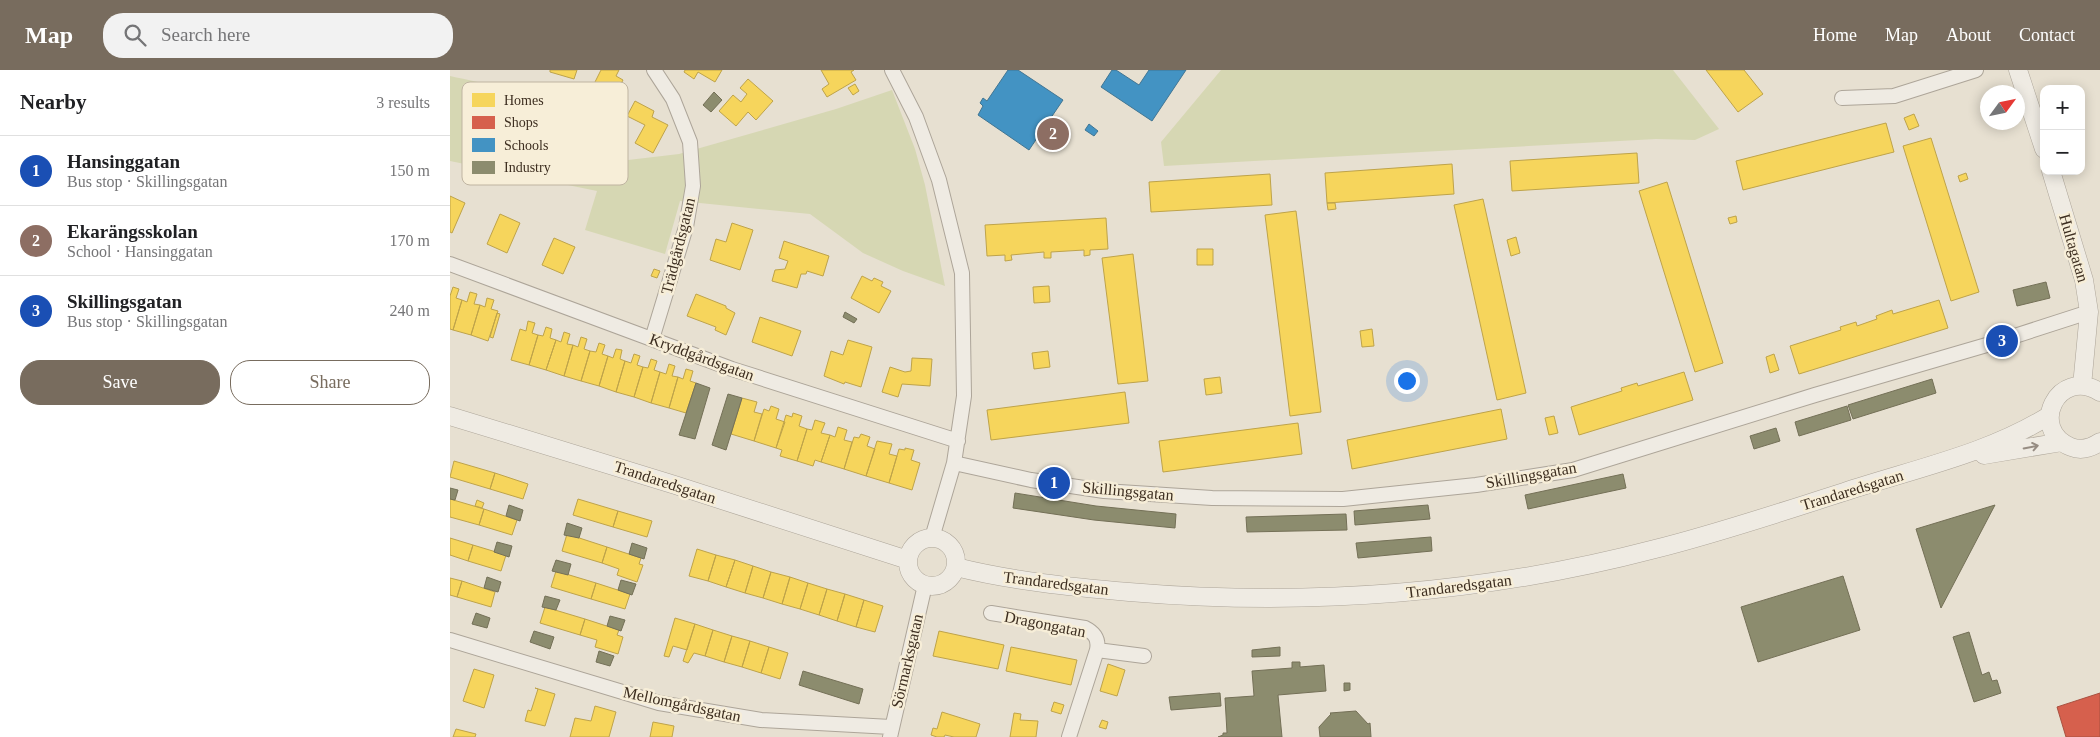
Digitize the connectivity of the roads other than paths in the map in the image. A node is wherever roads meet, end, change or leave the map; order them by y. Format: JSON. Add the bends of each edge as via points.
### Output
{"nodes":[{"id":1,"x":654,"y":70,"type":"edge"},
{"id":2,"x":892,"y":70,"type":"edge"},
{"id":3,"x":1976,"y":70,"type":"edge"},
{"id":4,"x":2018,"y":70,"type":"edge"},
{"id":5,"x":1842,"y":98,"type":"dead end"},
{"id":6,"x":2040,"y":137,"type":"edge"},
{"id":7,"x":2052,"y":175,"type":"edge"},
{"id":8,"x":450,"y":264,"type":"edge"},
{"id":9,"x":2089,"y":312,"type":"junction"},
{"id":10,"x":652,"y":339,"type":"junction"},
{"id":11,"x":2082,"y":386,"type":"junction"},
{"id":12,"x":2100,"y":392,"type":"edge"},
{"id":13,"x":450,"y":416,"type":"edge"},
{"id":14,"x":2050,"y":416,"type":"junction"},
{"id":15,"x":958,"y":441,"type":"junction"},
{"id":16,"x":2062,"y":442,"type":"junction"},
{"id":17,"x":2100,"y":442,"type":"edge"},
{"id":18,"x":1949,"y":460,"type":"junction"},
{"id":19,"x":954,"y":463,"type":"junction"},
{"id":20,"x":932,"y":538,"type":"junction"},
{"id":21,"x":908,"y":560,"type":"junction"},
{"id":22,"x":956,"y":567,"type":"junction"},
{"id":23,"x":925,"y":585,"type":"junction"},
{"id":24,"x":990,"y":613,"type":"dead end"},
{"id":25,"x":450,"y":640,"type":"edge"},
{"id":26,"x":1097,"y":650,"type":"junction"},
{"id":27,"x":1144,"y":656,"type":"dead end"},
{"id":28,"x":890,"y":732,"type":"edge"},
{"id":29,"x":1069,"y":737,"type":"edge"}],
"edges":[{"from":1,"to":10,"type":"street","name":"Trädgårdsgatan","via":[[673,99],[690,142],[693,186],[686,227]]},
{"from":2,"to":15,"type":"street","via":[[916,117],[939,180],[962,273],[964,396]]},
{"from":3,"to":5,"type":"street","via":[[1894,96]]},
{"from":4,"to":6,"type":"street"},
{"from":7,"to":9,"type":"street","name":"Hultagatan","via":[[2084,280]]},
{"from":8,"to":10,"type":"street","name":"Kryddgårdsgatan"},
{"from":9,"to":11,"type":"street","name":"Hultagatan"},
{"from":9,"to":19,"type":"street","name":"Skillingsgatan","via":[[1573,470],[1476,485],[1343,499],[1212,498],[1104,491],[1030,480]]},
{"from":10,"to":15,"type":"street","name":"Kryddgårdsgatan","via":[[732,369]]},
{"from":11,"to":12,"type":"street"},
{"from":11,"to":14,"type":"street","via":[[2060,394]]},
{"from":13,"to":21,"type":"street","name":"Trandaredsgatan"},
{"from":14,"to":16,"type":"street","via":[[2053,430]]},
{"from":14,"to":18,"type":"street","name":"Trandaredsgatan","via":[[2020,433]]},
{"from":15,"to":19,"type":"street"},
{"from":16,"to":17,"type":"street","name":"Trandaredsgatan","via":[[2079,448],[2089,448]]},
{"from":18,"to":16,"type":"street","name":"Trandaredsgatan","one_way":true},
{"from":18,"to":22,"type":"street","name":"Trandaredsgatan","via":[[1656,549],[1581,567],[1478,585],[1310,598],[1209,598],[1080,587]]},
{"from":19,"to":20,"type":"street"},
{"from":20,"to":21,"type":"street","via":[[915,544]]},
{"from":20,"to":22,"type":"street","via":[[951,547]]},
{"from":21,"to":23,"type":"street","via":[[912,576]]},
{"from":22,"to":23,"type":"street","via":[[944,583]]},
{"from":23,"to":28,"type":"street","name":"Sörmarksgatan"},
{"from":24,"to":26,"type":"street","name":"Dragongatan","via":[[1085,628],[1096,637]]},
{"from":25,"to":28,"type":"street","name":"Mellomgårdsgatan","via":[[659,702],[761,720]]},
{"from":26,"to":27,"type":"street","name":"Dragongatan"},
{"from":26,"to":29,"type":"street"}]}
